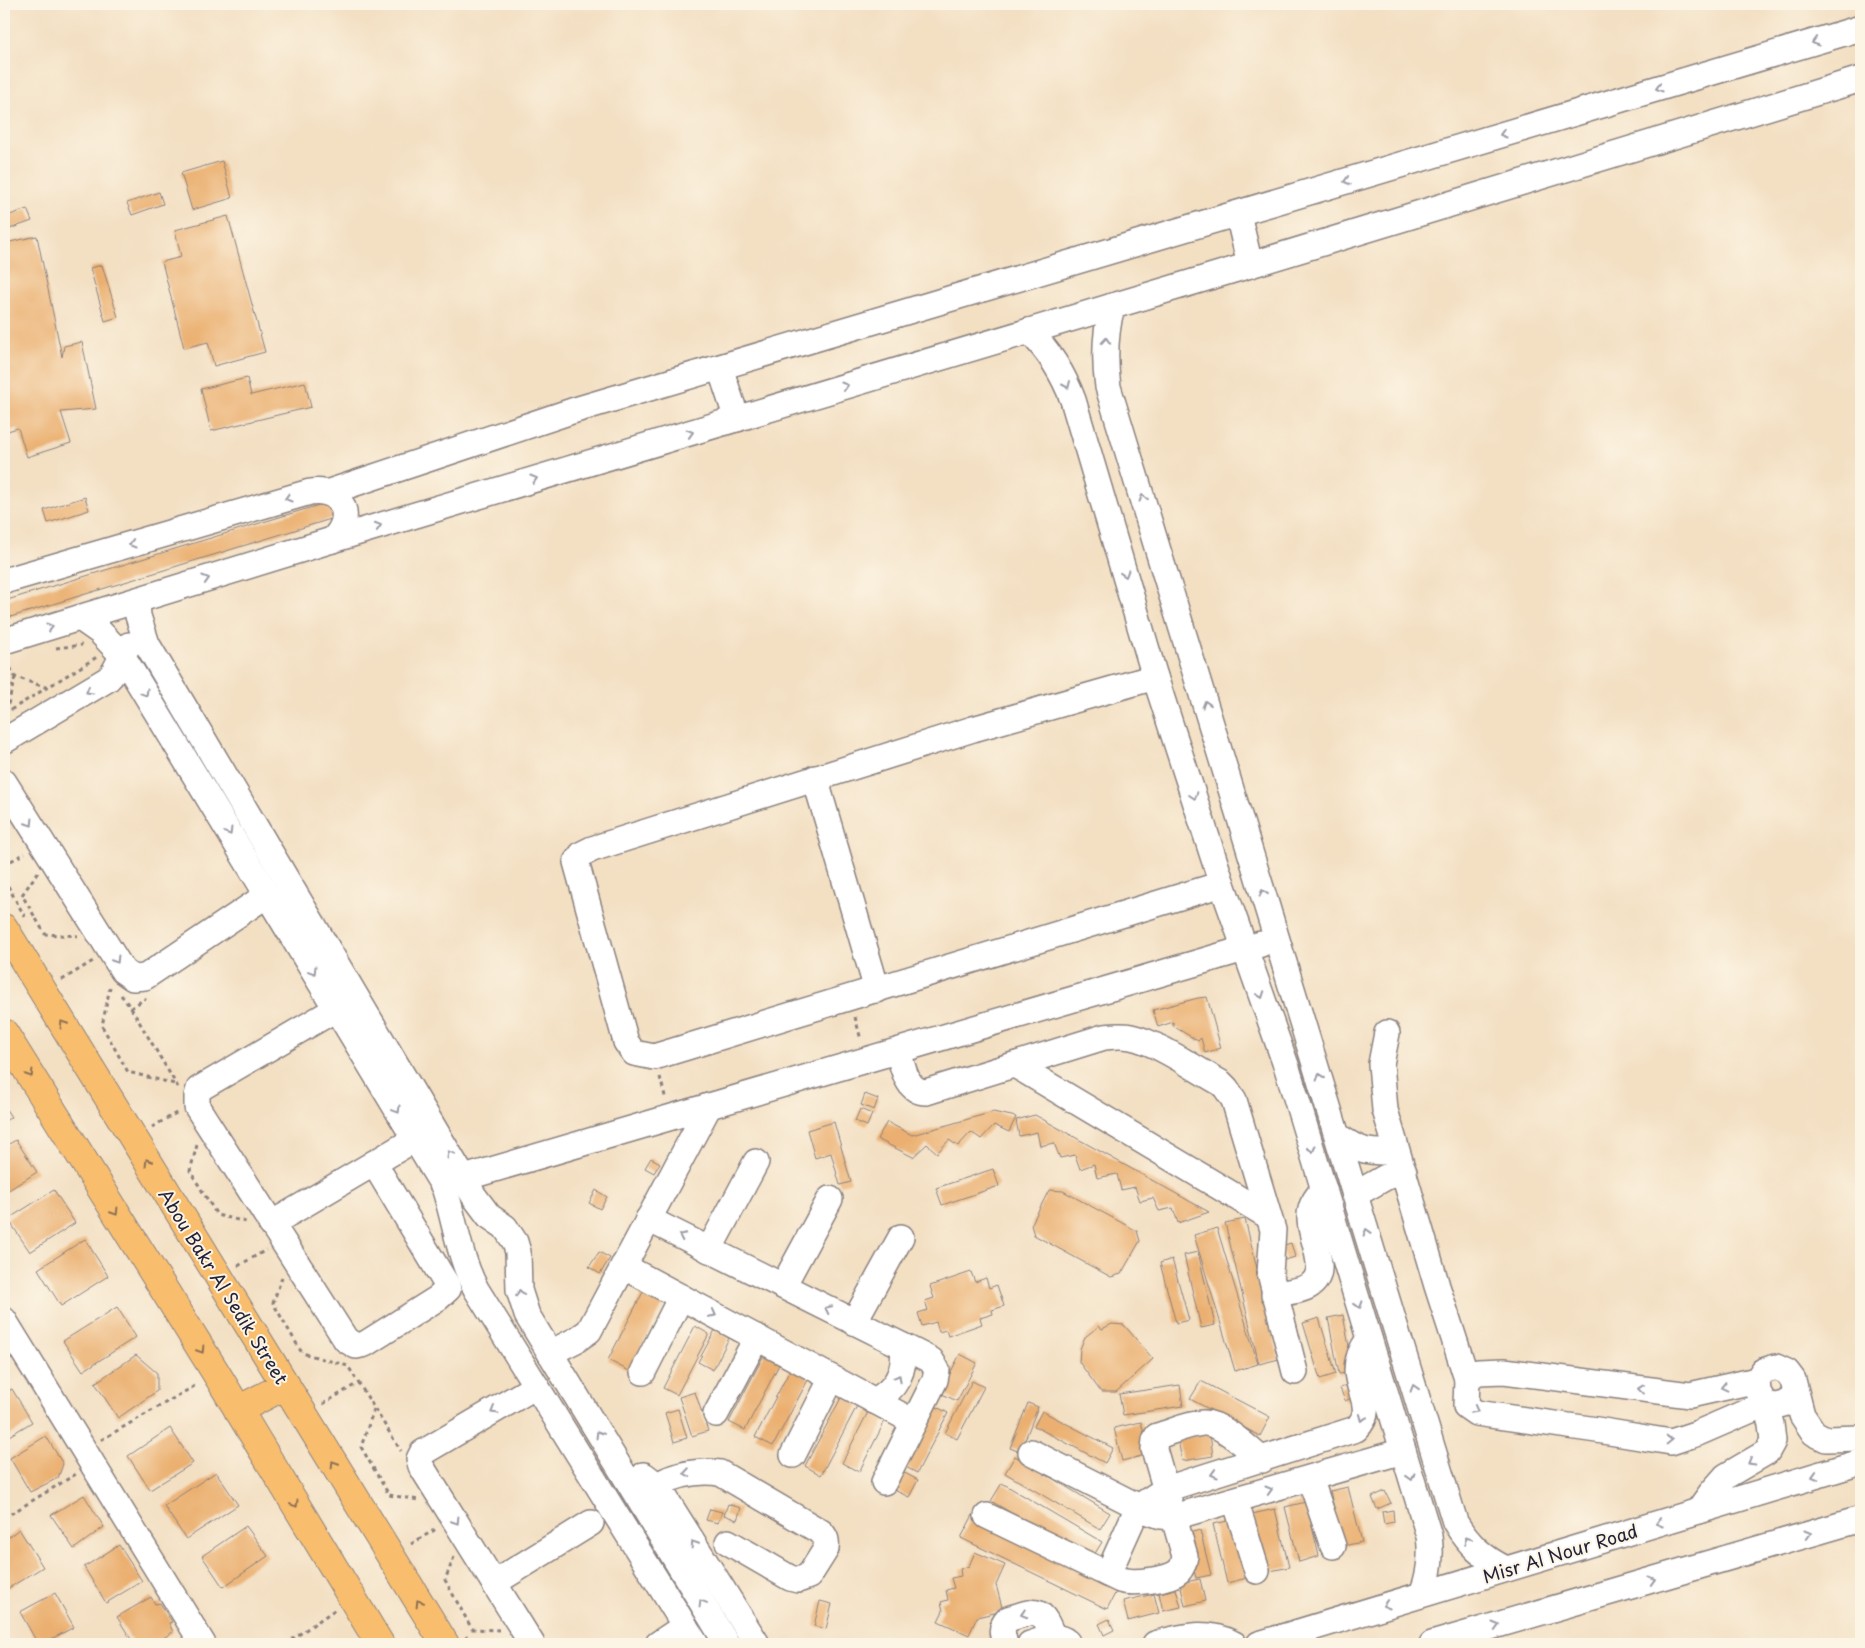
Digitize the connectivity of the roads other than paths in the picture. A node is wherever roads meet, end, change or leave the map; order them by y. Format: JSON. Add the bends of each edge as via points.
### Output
{"nodes":[{"id":1,"x":1861,"y":28,"type":"edge"},
{"id":2,"x":1861,"y":79,"type":"edge"},
{"id":3,"x":1238,"y":214,"type":"junction"},
{"id":4,"x":1250,"y":265,"type":"junction"},
{"id":5,"x":1112,"y":306,"type":"junction"},
{"id":6,"x":1029,"y":331,"type":"junction"},
{"id":7,"x":720,"y":368,"type":"junction"},
{"id":8,"x":736,"y":419,"type":"junction"},
{"id":9,"x":329,"y":492,"type":"junction"},
{"id":10,"x":1152,"y":529,"type":"junction"},
{"id":11,"x":332,"y":540,"type":"junction"},
{"id":12,"x":1116,"y":543,"type":"junction"},
{"id":13,"x":4,"y":581,"type":"edge"},
{"id":14,"x":137,"y":601,"type":"junction"},
{"id":15,"x":80,"y":618,"type":"junction"},
{"id":16,"x":147,"y":644,"type":"junction"},
{"id":17,"x":7,"y":654,"type":"edge"},
{"id":18,"x":118,"y":664,"type":"junction"},
{"id":19,"x":1155,"y":677,"type":"junction"},
{"id":20,"x":4,"y":741,"type":"edge"},
{"id":21,"x":1217,"y":742,"type":"junction"},
{"id":22,"x":1180,"y":753,"type":"junction"},
{"id":23,"x":815,"y":778,"type":"junction"},
{"id":24,"x":4,"y":782,"type":"edge"},
{"id":25,"x":1246,"y":835,"type":"junction"},
{"id":26,"x":1208,"y":840,"type":"junction"},
{"id":27,"x":1222,"y":884,"type":"junction"},
{"id":28,"x":267,"y":895,"type":"junction"},
{"id":29,"x":4,"y":928,"type":"edge"},
{"id":30,"x":1278,"y":939,"type":"junction"},
{"id":31,"x":1245,"y":949,"type":"junction"},
{"id":32,"x":877,"y":990,"type":"junction"},
{"id":33,"x":336,"y":1009,"type":"junction"},
{"id":34,"x":4,"y":1033,"type":"edge"},
{"id":35,"x":1387,"y":1033,"type":"dead end"},
{"id":36,"x":898,"y":1050,"type":"junction"},
{"id":37,"x":1015,"y":1065,"type":"junction"},
{"id":38,"x":709,"y":1106,"type":"junction"},
{"id":39,"x":1338,"y":1136,"type":"junction"},
{"id":40,"x":415,"y":1139,"type":"junction"},
{"id":41,"x":756,"y":1162,"type":"dead end"},
{"id":42,"x":1400,"y":1162,"type":"junction"},
{"id":43,"x":374,"y":1164,"type":"junction"},
{"id":44,"x":454,"y":1182,"type":"junction"},
{"id":45,"x":1324,"y":1189,"type":"junction"},
{"id":46,"x":1356,"y":1194,"type":"junction"},
{"id":47,"x":830,"y":1199,"type":"dead end"},
{"id":48,"x":1268,"y":1216,"type":"junction"},
{"id":49,"x":648,"y":1220,"type":"junction"},
{"id":50,"x":265,"y":1231,"type":"junction"},
{"id":51,"x":901,"y":1237,"type":"dead end"},
{"id":52,"x":709,"y":1250,"type":"junction"},
{"id":53,"x":623,"y":1266,"type":"junction"},
{"id":54,"x":783,"y":1286,"type":"junction"},
{"id":55,"x":1274,"y":1294,"type":"junction"},
{"id":56,"x":681,"y":1297,"type":"junction"},
{"id":57,"x":4,"y":1320,"type":"edge"},
{"id":58,"x":854,"y":1322,"type":"junction"},
{"id":59,"x":757,"y":1337,"type":"junction"},
{"id":60,"x":1369,"y":1339,"type":"junction"},
{"id":61,"x":903,"y":1346,"type":"junction"},
{"id":62,"x":550,"y":1353,"type":"junction"},
{"id":63,"x":643,"y":1372,"type":"dead end"},
{"id":64,"x":1295,"y":1372,"type":"dead end"},
{"id":65,"x":832,"y":1378,"type":"junction"},
{"id":66,"x":1467,"y":1378,"type":"junction"},
{"id":67,"x":1758,"y":1380,"type":"junction"},
{"id":68,"x":286,"y":1385,"type":"junction"},
{"id":69,"x":536,"y":1386,"type":"junction"},
{"id":70,"x":1795,"y":1393,"type":"junction"},
{"id":71,"x":874,"y":1400,"type":"junction"},
{"id":72,"x":1765,"y":1404,"type":"junction"},
{"id":73,"x":238,"y":1410,"type":"junction"},
{"id":74,"x":716,"y":1414,"type":"dead end"},
{"id":75,"x":914,"y":1422,"type":"junction"},
{"id":76,"x":1861,"y":1438,"type":"edge"},
{"id":77,"x":1031,"y":1452,"type":"dead end"},
{"id":78,"x":1403,"y":1452,"type":"junction"},
{"id":79,"x":793,"y":1454,"type":"dead end"},
{"id":80,"x":1262,"y":1460,"type":"junction"},
{"id":81,"x":1861,"y":1462,"type":"edge"},
{"id":82,"x":621,"y":1470,"type":"junction"},
{"id":83,"x":1310,"y":1478,"type":"junction"},
{"id":84,"x":884,"y":1482,"type":"dead end"},
{"id":85,"x":657,"y":1485,"type":"junction"},
{"id":86,"x":1166,"y":1490,"type":"junction"},
{"id":87,"x":1235,"y":1500,"type":"junction"},
{"id":88,"x":1138,"y":1507,"type":"junction"},
{"id":89,"x":1698,"y":1511,"type":"junction"},
{"id":90,"x":987,"y":1516,"type":"dead end"},
{"id":91,"x":1174,"y":1517,"type":"junction"},
{"id":92,"x":1861,"y":1519,"type":"edge"},
{"id":93,"x":591,"y":1523,"type":"dead end"},
{"id":94,"x":1333,"y":1546,"type":"dead end"},
{"id":95,"x":1506,"y":1569,"type":"junction"},
{"id":96,"x":1258,"y":1571,"type":"dead end"},
{"id":97,"x":1108,"y":1574,"type":"junction"},
{"id":98,"x":494,"y":1584,"type":"junction"},
{"id":99,"x":721,"y":1586,"type":"junction"},
{"id":100,"x":1422,"y":1594,"type":"junction"},
{"id":101,"x":690,"y":1635,"type":"edge"},
{"id":102,"x":1051,"y":1642,"type":"edge"},
{"id":103,"x":203,"y":1644,"type":"edge"},
{"id":104,"x":380,"y":1644,"type":"edge"},
{"id":105,"x":445,"y":1644,"type":"edge"},
{"id":106,"x":532,"y":1644,"type":"edge"},
{"id":107,"x":658,"y":1644,"type":"edge"},
{"id":108,"x":727,"y":1644,"type":"edge"},
{"id":109,"x":757,"y":1644,"type":"edge"},
{"id":110,"x":1004,"y":1644,"type":"edge"},
{"id":111,"x":1155,"y":1644,"type":"edge"},
{"id":112,"x":1234,"y":1644,"type":"edge"},
{"id":113,"x":1259,"y":1644,"type":"edge"},
{"id":114,"x":1432,"y":1644,"type":"edge"}],
"edges":[{"from":1,"to":3,"type":"street","one_way":true},
{"from":2,"to":4,"type":"street"},
{"from":3,"to":4,"type":"street"},
{"from":3,"to":7,"type":"street"},
{"from":4,"to":5,"type":"street"},
{"from":5,"to":6,"type":"street"},
{"from":10,"to":5,"type":"street","one_way":true,"via":[[1108,387],[1106,345]]},
{"from":8,"to":6,"type":"street","one_way":true},
{"from":6,"to":12,"type":"street","one_way":true,"via":[[1052,358],[1068,386]]},
{"from":7,"to":8,"type":"street"},
{"from":7,"to":9,"type":"street","via":[[572,412]]},
{"from":11,"to":8,"type":"street","one_way":true},
{"from":9,"to":11,"type":"street","via":[[337,498],[345,515],[344,525]]},
{"from":9,"to":13,"type":"street","one_way":true,"via":[[310,492]]},
{"from":10,"to":12,"type":"street"},
{"from":21,"to":10,"type":"street","one_way":true},
{"from":14,"to":11,"type":"street","one_way":true},
{"from":12,"to":19,"type":"street","one_way":true},
{"from":14,"to":15,"type":"street"},
{"from":14,"to":16,"type":"street"},
{"from":17,"to":15,"type":"street","one_way":true},
{"from":15,"to":18,"type":"street","via":[[100,632]]},
{"from":16,"to":18,"type":"street","via":[[133,642],[128,645]]},
{"from":44,"to":16,"type":"street","one_way":true},
{"from":18,"to":20,"type":"street","one_way":true,"via":[[101,684]]},
{"from":18,"to":28,"type":"street","one_way":true},
{"from":19,"to":22,"type":"street"},
{"from":19,"to":23,"type":"street"},
{"from":21,"to":22,"type":"street","via":[[1214,755],[1204,765],[1197,765]]},
{"from":21,"to":25,"type":"street"},
{"from":22,"to":26,"type":"street","one_way":true},
{"from":23,"to":32,"type":"street"},
{"from":23,"to":32,"type":"street","via":[[592,849],[576,862],[626,1042],[634,1053],[654,1057]]},
{"from":24,"to":28,"type":"street","one_way":true,"via":[[123,971],[133,978],[146,977]]},
{"from":25,"to":26,"type":"street","via":[[1236,824],[1221,818],[1210,826]]},
{"from":30,"to":25,"type":"street","one_way":true},
{"from":26,"to":27,"type":"street"},
{"from":27,"to":31,"type":"street"},
{"from":27,"to":32,"type":"street"},
{"from":28,"to":33,"type":"street","one_way":true},
{"from":68,"to":29,"type":"main road","name":"Abou Bakr Al Sedik Street","one_way":true},
{"from":30,"to":31,"type":"street"},
{"from":39,"to":30,"type":"street","one_way":true},
{"from":31,"to":36,"type":"street"},
{"from":31,"to":45,"type":"street","one_way":true,"via":[[1287,1068]]},
{"from":33,"to":40,"type":"street","one_way":true},
{"from":33,"to":50,"type":"street","via":[[199,1088],[197,1107]]},
{"from":34,"to":73,"type":"main road","one_way":true},
{"from":35,"to":42,"type":"street","via":[[1381,1064],[1386,1110]]},
{"from":36,"to":37,"type":"street","via":[[911,1086],[920,1092]]},
{"from":36,"to":38,"type":"street"},
{"from":37,"to":48,"type":"street"},
{"from":37,"to":48,"type":"street","via":[[1104,1037],[1122,1036],[1150,1044],[1221,1084],[1234,1100]]},
{"from":38,"to":44,"type":"street"},
{"from":38,"to":49,"type":"street"},
{"from":39,"to":42,"type":"street","via":[[1352,1146]]},
{"from":39,"to":46,"type":"street"},
{"from":40,"to":43,"type":"street"},
{"from":40,"to":44,"type":"street"},
{"from":41,"to":52,"type":"street"},
{"from":42,"to":46,"type":"street","via":[[1386,1177]]},
{"from":42,"to":66,"type":"street"},
{"from":43,"to":50,"type":"street"},
{"from":43,"to":50,"type":"street","via":[[448,1289],[365,1344],[356,1346],[346,1340]]},
{"from":62,"to":44,"type":"street","one_way":true,"via":[[522,1303],[515,1242],[505,1227]]},
{"from":44,"to":69,"type":"street","via":[[456,1229],[470,1279]]},
{"from":45,"to":55,"type":"street","via":[[1314,1202],[1310,1218],[1320,1263],[1317,1277],[1302,1289]]},
{"from":45,"to":60,"type":"street","one_way":true},
{"from":95,"to":46,"type":"street","one_way":true,"via":[[1482,1555],[1455,1522]]},
{"from":47,"to":54,"type":"street"},
{"from":48,"to":55,"type":"street","via":[[1273,1233],[1270,1273]]},
{"from":52,"to":49,"type":"street","one_way":true},
{"from":49,"to":53,"type":"street"},
{"from":51,"to":58,"type":"street"},
{"from":52,"to":54,"type":"street"},
{"from":53,"to":56,"type":"street"},
{"from":53,"to":62,"type":"street","via":[[588,1331]]},
{"from":58,"to":54,"type":"street","one_way":true},
{"from":55,"to":64,"type":"street"},
{"from":56,"to":59,"type":"street","one_way":true},
{"from":56,"to":63,"type":"street"},
{"from":57,"to":103,"type":"street"},
{"from":58,"to":61,"type":"street"},
{"from":59,"to":65,"type":"street"},
{"from":59,"to":74,"type":"street"},
{"from":60,"to":78,"type":"street"},
{"from":60,"to":80,"type":"street","one_way":true,"via":[[1358,1362],[1357,1372],[1366,1412],[1360,1424],[1349,1433]]},
{"from":71,"to":61,"type":"street","one_way":true,"via":[[890,1390],[901,1374]]},
{"from":61,"to":75,"type":"street","via":[[931,1360],[936,1370],[935,1380]]},
{"from":82,"to":62,"type":"street","one_way":true},
{"from":65,"to":71,"type":"street"},
{"from":65,"to":79,"type":"street"},
{"from":67,"to":66,"type":"street","one_way":true,"via":[[1690,1395],[1504,1371],[1478,1372]]},
{"from":66,"to":72,"type":"street","one_way":true,"via":[[1466,1406],[1476,1414],[1671,1442]]},
{"from":67,"to":70,"type":"street","via":[[1763,1371],[1776,1367],[1788,1372]]},
{"from":67,"to":72,"type":"street","via":[[1758,1392]]},
{"from":68,"to":73,"type":"main road"},
{"from":105,"to":68,"type":"main road","name":"Abou Bakr Al Sedik Street","one_way":true},
{"from":69,"to":98,"type":"street","one_way":true,"via":[[422,1453],[419,1459]]},
{"from":69,"to":101,"type":"street"},
{"from":70,"to":72,"type":"street","via":[[1787,1403]]},
{"from":70,"to":76,"type":"street","via":[[1802,1415],[1814,1433],[1826,1438]]},
{"from":71,"to":75,"type":"street"},
{"from":72,"to":89,"type":"street","one_way":true,"via":[[1773,1441],[1767,1452],[1726,1476]]},
{"from":73,"to":104,"type":"main road","one_way":true},
{"from":75,"to":84,"type":"street"},
{"from":77,"to":88,"type":"street"},
{"from":78,"to":83,"type":"street"},
{"from":78,"to":100,"type":"street","one_way":true,"via":[[1429,1536],[1430,1570]]},
{"from":80,"to":86,"type":"street","one_way":true},
{"from":80,"to":86,"type":"street","via":[[1216,1426],[1204,1423],[1181,1428],[1157,1436],[1153,1445]]},
{"from":81,"to":89,"type":"street","name":"Misr Al Nour Road","one_way":true},
{"from":82,"to":85,"type":"street","via":[[642,1474]]},
{"from":108,"to":82,"type":"street","one_way":true},
{"from":87,"to":83,"type":"street","one_way":true},
{"from":83,"to":94,"type":"street"},
{"from":99,"to":85,"type":"street","one_way":true},
{"from":99,"to":85,"type":"street","one_way":true,"via":[[736,1547],[790,1578],[804,1579],[826,1549],[826,1540],[820,1532],[720,1473],[679,1474]]},
{"from":86,"to":88,"type":"street"},
{"from":86,"to":91,"type":"street"},
{"from":87,"to":91,"type":"street"},
{"from":87,"to":96,"type":"street"},
{"from":88,"to":91,"type":"street","via":[[1161,1516]]},
{"from":88,"to":97,"type":"street"},
{"from":89,"to":95,"type":"street","name":"Misr Al Nour Road","one_way":true},
{"from":90,"to":97,"type":"street"},
{"from":91,"to":97,"type":"street","via":[[1185,1556],[1178,1571],[1133,1583]]},
{"from":114,"to":92,"type":"street","one_way":true},
{"from":93,"to":98,"type":"street"},
{"from":95,"to":100,"type":"street","name":"Misr Al Nour Road"},
{"from":98,"to":106,"type":"street"},
{"from":99,"to":109,"type":"street"},
{"from":100,"to":113,"type":"street","name":"Misr Al Nour Road","one_way":true},
{"from":101,"to":107,"type":"street"},
{"from":102,"to":110,"type":"street","one_way":true,"via":[[1046,1619],[1033,1612],[1005,1622]]},
{"from":111,"to":112,"type":"street","via":[[1193,1635],[1220,1638]]}]}
